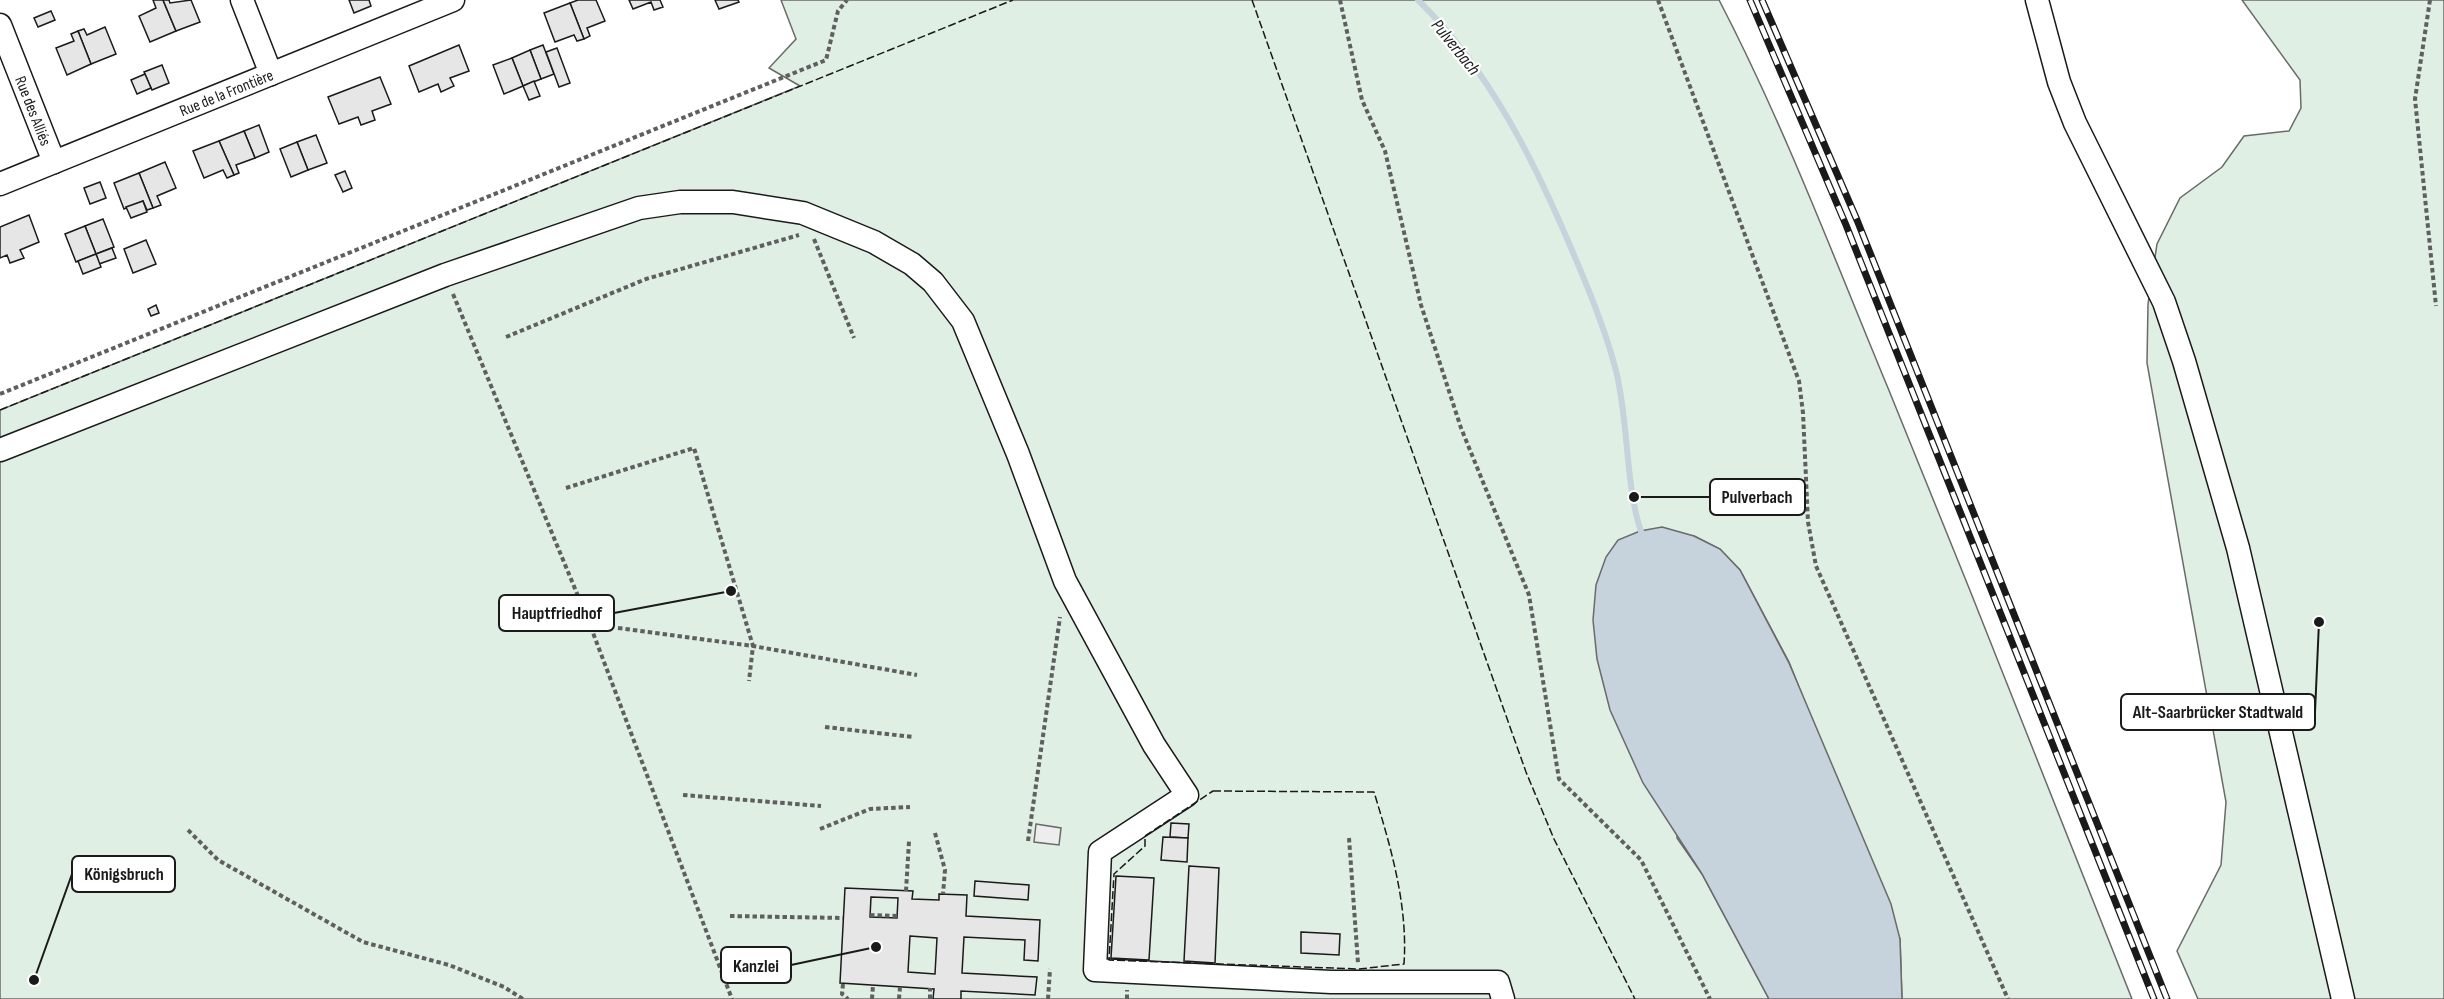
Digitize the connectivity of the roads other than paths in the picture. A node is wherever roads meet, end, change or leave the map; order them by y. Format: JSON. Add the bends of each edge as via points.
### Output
{"nodes":[{"id":1,"x":242,"y":0,"type":"edge"},
{"id":2,"x":453,"y":0,"type":"edge"},
{"id":3,"x":2037,"y":0,"type":"edge"},
{"id":4,"x":0,"y":25,"type":"edge"},
{"id":5,"x":271,"y":74,"type":"junction"},
{"id":6,"x":54,"y":162,"type":"junction"},
{"id":7,"x":0,"y":184,"type":"edge"},
{"id":8,"x":0,"y":450,"type":"edge"},
{"id":9,"x":1503,"y":999,"type":"edge"},
{"id":10,"x":2343,"y":999,"type":"edge"}],
"edges":[{"from":1,"to":5,"type":"street"},
{"from":2,"to":5,"type":"street","name":"Rue de la Frontière"},
{"from":3,"to":10,"type":"street","via":[[2075,123],[2164,302],[2184,361],[2238,548]]},
{"from":4,"to":6,"type":"street","name":"Rue des Alliés"},
{"from":5,"to":6,"type":"street","name":"Rue de la Frontière"},
{"from":6,"to":7,"type":"street","name":"Rue de la Frontière"},
{"from":8,"to":9,"type":"street","via":[[445,275],[639,208],[680,202],[733,202],[803,213],[873,242],[912,264],[933,282],[963,321],[1065,581],[1154,745],[1187,795],[1100,852],[1095,970],[1360,982],[1498,982]]}]}
